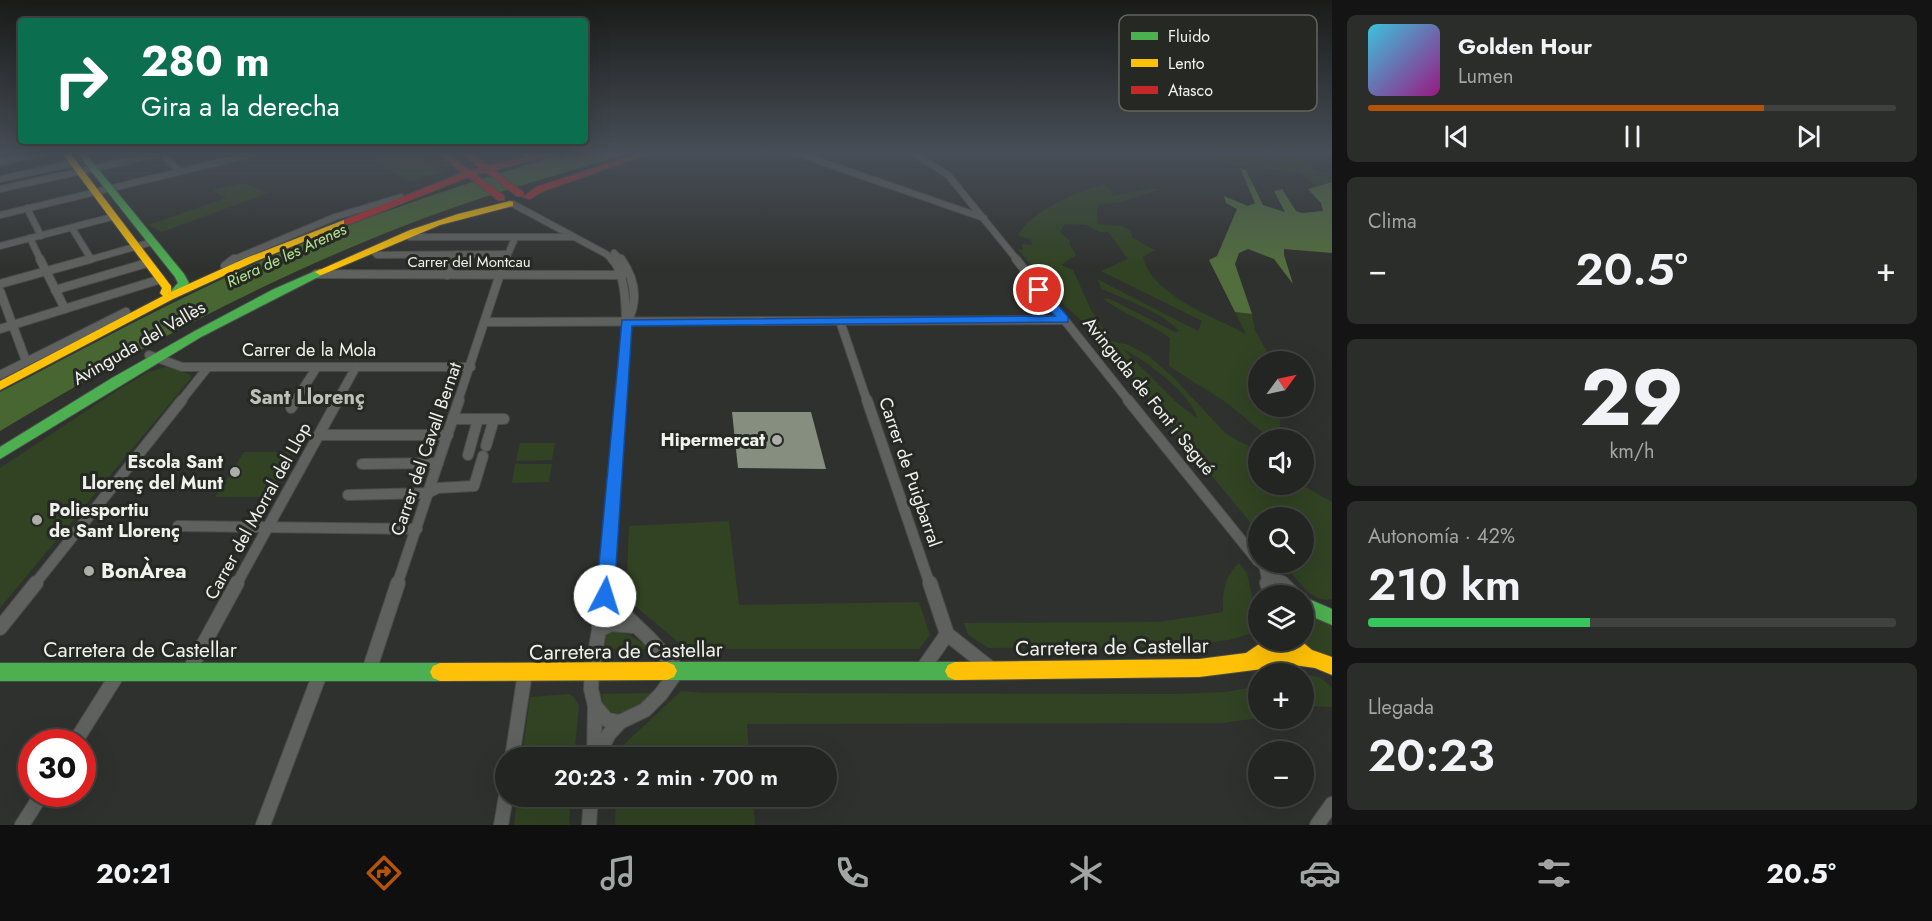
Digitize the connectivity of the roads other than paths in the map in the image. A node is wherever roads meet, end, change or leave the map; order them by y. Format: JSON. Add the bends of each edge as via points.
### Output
{"nodes":[{"id":1,"x":94,"y":192,"type":"joint"},
{"id":2,"x":113,"y":192,"type":"edge"},
{"id":3,"x":404,"y":192,"type":"edge"},
{"id":4,"x":412,"y":192,"type":"edge"},
{"id":5,"x":508,"y":192,"type":"edge"},
{"id":6,"x":529,"y":192,"type":"edge"},
{"id":7,"x":909,"y":192,"type":"edge"},
{"id":8,"x":963,"y":192,"type":"edge"},
{"id":9,"x":515,"y":196,"type":"junction"},
{"id":10,"x":974,"y":204,"type":"junction"},
{"id":11,"x":954,"y":207,"type":"junction"},
{"id":12,"x":27,"y":208,"type":"junction"},
{"id":13,"x":479,"y":209,"type":"junction"},
{"id":14,"x":0,"y":215,"type":"edge"},
{"id":15,"x":983,"y":215,"type":"junction"},
{"id":16,"x":112,"y":217,"type":"junction"},
{"id":17,"x":72,"y":228,"type":"junction"},
{"id":18,"x":40,"y":236,"type":"junction"},
{"id":19,"x":410,"y":237,"type":"junction"},
{"id":20,"x":576,"y":237,"type":"junction"},
{"id":21,"x":30,"y":238,"type":"junction"},
{"id":22,"x":515,"y":238,"type":"junction"},
{"id":23,"x":152,"y":242,"type":"junction"},
{"id":24,"x":0,"y":246,"type":"edge"},
{"id":25,"x":135,"y":246,"type":"junction"},
{"id":26,"x":374,"y":252,"type":"junction"},
{"id":27,"x":458,"y":254,"type":"junction"},
{"id":28,"x":507,"y":254,"type":"junction"},
{"id":29,"x":91,"y":259,"type":"junction"},
{"id":30,"x":147,"y":263,"type":"junction"},
{"id":31,"x":46,"y":272,"type":"junction"},
{"id":32,"x":320,"y":274,"type":"junction"},
{"id":33,"x":447,"y":275,"type":"junction"},
{"id":34,"x":502,"y":275,"type":"junction"},
{"id":35,"x":623,"y":275,"type":"junction"},
{"id":36,"x":182,"y":280,"type":"junction"},
{"id":37,"x":0,"y":284,"type":"edge"},
{"id":38,"x":55,"y":290,"type":"junction"},
{"id":39,"x":165,"y":290,"type":"junction"},
{"id":40,"x":0,"y":291,"type":"edge"},
{"id":41,"x":65,"y":309,"type":"junction"},
{"id":42,"x":126,"y":312,"type":"junction"},
{"id":43,"x":1064,"y":320,"type":"junction"},
{"id":44,"x":840,"y":321,"type":"junction"},
{"id":45,"x":486,"y":322,"type":"junction"},
{"id":46,"x":627,"y":322,"type":"junction"},
{"id":47,"x":13,"y":325,"type":"junction"},
{"id":48,"x":0,"y":329,"type":"edge"},
{"id":49,"x":153,"y":356,"type":"junction"},
{"id":50,"x":26,"y":361,"type":"junction"},
{"id":51,"x":208,"y":367,"type":"junction"},
{"id":52,"x":316,"y":367,"type":"junction"},
{"id":53,"x":356,"y":367,"type":"junction"},
{"id":54,"x":471,"y":367,"type":"junction"},
{"id":55,"x":0,"y":375,"type":"edge"},
{"id":56,"x":0,"y":381,"type":"edge"},
{"id":57,"x":0,"y":386,"type":"edge"},
{"id":58,"x":291,"y":408,"type":"dead end"},
{"id":59,"x":454,"y":419,"type":"junction"},
{"id":60,"x":478,"y":419,"type":"junction"},
{"id":61,"x":319,"y":435,"type":"junction"},
{"id":62,"x":448,"y":435,"type":"junction"},
{"id":63,"x":0,"y":447,"type":"edge"},
{"id":64,"x":0,"y":454,"type":"edge"},
{"id":65,"x":468,"y":456,"type":"dead end"},
{"id":66,"x":438,"y":463,"type":"junction"},
{"id":67,"x":362,"y":464,"type":"dead end"},
{"id":68,"x":428,"y":493,"type":"junction"},
{"id":69,"x":348,"y":495,"type":"dead end"},
{"id":70,"x":178,"y":526,"type":"dead end"},
{"id":71,"x":267,"y":528,"type":"junction"},
{"id":72,"x":417,"y":529,"type":"junction"},
{"id":73,"x":1248,"y":548,"type":"edge"},
{"id":74,"x":1271,"y":573,"type":"edge"},
{"id":75,"x":1283,"y":585,"type":"edge"},
{"id":76,"x":605,"y":596,"type":"junction"},
{"id":77,"x":1314,"y":608,"type":"edge"},
{"id":78,"x":1332,"y":617,"type":"edge"},
{"id":79,"x":0,"y":627,"type":"edge"},
{"id":80,"x":635,"y":627,"type":"junction"},
{"id":81,"x":599,"y":630,"type":"junction"},
{"id":82,"x":947,"y":634,"type":"junction"},
{"id":83,"x":1265,"y":651,"type":"edge"},
{"id":84,"x":1304,"y":651,"type":"edge"},
{"id":85,"x":1252,"y":660,"type":"junction"},
{"id":86,"x":1326,"y":665,"type":"edge"},
{"id":87,"x":678,"y":670,"type":"junction"},
{"id":88,"x":922,"y":670,"type":"junction"},
{"id":89,"x":992,"y":670,"type":"junction"},
{"id":90,"x":189,"y":671,"type":"junction"},
{"id":91,"x":321,"y":671,"type":"junction"},
{"id":92,"x":369,"y":671,"type":"junction"},
{"id":93,"x":592,"y":671,"type":"junction"},
{"id":94,"x":0,"y":672,"type":"edge"},
{"id":95,"x":119,"y":672,"type":"junction"},
{"id":96,"x":525,"y":673,"type":"junction"},
{"id":97,"x":595,"y":706,"type":"junction"},
{"id":98,"x":620,"y":722,"type":"junction"},
{"id":99,"x":83,"y":729,"type":"edge"},
{"id":100,"x":514,"y":747,"type":"edge"},
{"id":101,"x":595,"y":747,"type":"edge"},
{"id":102,"x":601,"y":747,"type":"edge"},
{"id":103,"x":1332,"y":804,"type":"edge"},
{"id":104,"x":34,"y":807,"type":"edge"},
{"id":105,"x":504,"y":807,"type":"edge"},
{"id":106,"x":590,"y":807,"type":"edge"},
{"id":107,"x":22,"y":825,"type":"edge"},
{"id":108,"x":263,"y":825,"type":"edge"},
{"id":109,"x":501,"y":825,"type":"edge"},
{"id":110,"x":589,"y":825,"type":"edge"},
{"id":111,"x":1317,"y":825,"type":"edge"}],
"edges":[{"from":1,"to":12,"type":"street"},
{"from":1,"to":16,"type":"main road"},
{"from":2,"to":23,"type":"main road"},
{"from":3,"to":39,"type":"main road","name":"Avinguda del Vallès","via":[[267,252]]},
{"from":4,"to":36,"type":"main road","name":"Avinguda del Vallès"},
{"from":5,"to":9,"type":"main road"},
{"from":6,"to":9,"type":"main road","name":"Avinguda del Vallès"},
{"from":7,"to":11,"type":"street"},
{"from":8,"to":10,"type":"street","name":"Avinguda de Font i Sagué"},
{"from":9,"to":13,"type":"main road","name":"Avinguda del Vallès"},
{"from":9,"to":20,"type":"street"},
{"from":9,"to":46,"type":"street","via":[[626,262],[633,287],[632,315]]},
{"from":9,"to":49,"type":"main road","name":"Avinguda del Vallès","via":[[431,222],[327,264],[244,304]]},
{"from":10,"to":11,"type":"street"},
{"from":10,"to":15,"type":"street","name":"Avinguda de Font i Sagué"},
{"from":11,"to":15,"type":"street"},
{"from":12,"to":14,"type":"street"},
{"from":12,"to":18,"type":"street"},
{"from":13,"to":19,"type":"main road","name":"Avinguda del Vallès"},
{"from":13,"to":32,"type":"main road","name":"Avinguda del Vallès","via":[[409,234]]},
{"from":15,"to":43,"type":"street","name":"Avinguda de Font i Sagué"},
{"from":16,"to":17,"type":"street"},
{"from":16,"to":25,"type":"main road"},
{"from":17,"to":18,"type":"street"},
{"from":17,"to":29,"type":"street"},
{"from":18,"to":21,"type":"street"},
{"from":19,"to":22,"type":"street","name":"Avinguda del Vallès"},
{"from":19,"to":26,"type":"main road","name":"Avinguda del Vallès"},
{"from":20,"to":22,"type":"street","name":"Avinguda del Vallès"},
{"from":20,"to":35,"type":"street","via":[[612,258]]},
{"from":21,"to":24,"type":"street"},
{"from":21,"to":31,"type":"street"},
{"from":22,"to":28,"type":"street","name":"Carrer del Cavall Bernat"},
{"from":23,"to":25,"type":"street"},
{"from":23,"to":36,"type":"main road"},
{"from":25,"to":29,"type":"street"},
{"from":25,"to":30,"type":"main road"},
{"from":26,"to":27,"type":"street"},
{"from":26,"to":32,"type":"main road","name":"Avinguda del Vallès"},
{"from":27,"to":28,"type":"street"},
{"from":27,"to":33,"type":"street"},
{"from":28,"to":34,"type":"street","name":"Carrer del Cavall Bernat"},
{"from":29,"to":31,"type":"street"},
{"from":30,"to":38,"type":"street"},
{"from":30,"to":39,"type":"main road"},
{"from":31,"to":37,"type":"street"},
{"from":31,"to":38,"type":"street"},
{"from":32,"to":33,"type":"street","name":"Carrer del Montcau"},
{"from":32,"to":49,"type":"main road","name":"Avinguda del Vallès"},
{"from":33,"to":34,"type":"street","name":"Carrer del Montcau"},
{"from":34,"to":35,"type":"street","name":"Carrer del Montcau"},
{"from":34,"to":45,"type":"street","name":"Carrer del Cavall Bernat"},
{"from":35,"to":46,"type":"street"},
{"from":36,"to":39,"type":"main road"},
{"from":38,"to":41,"type":"street"},
{"from":39,"to":41,"type":"street"},
{"from":39,"to":42,"type":"main road","name":"Avinguda del Vallès"},
{"from":39,"to":57,"type":"main road","name":"Avinguda del Vallès"},
{"from":40,"to":47,"type":"street"},
{"from":41,"to":47,"type":"street"},
{"from":42,"to":50,"type":"street","name":"Avinguda del Vallès"},
{"from":42,"to":56,"type":"main road","name":"Avinguda del Vallès"},
{"from":43,"to":44,"type":"street"},
{"from":43,"to":73,"type":"street","name":"Avinguda de Font i Sagué"},
{"from":44,"to":46,"type":"street"},
{"from":44,"to":82,"type":"street","name":"Carrer de Puigbarral"},
{"from":45,"to":46,"type":"street"},
{"from":45,"to":54,"type":"street","name":"Carrer del Cavall Bernat"},
{"from":46,"to":76,"type":"street"},
{"from":47,"to":48,"type":"street"},
{"from":47,"to":50,"type":"street"},
{"from":49,"to":51,"type":"street","name":"Carrer de la Mola","via":[[182,368]]},
{"from":49,"to":63,"type":"main road","name":"Avinguda del Vallès"},
{"from":49,"to":64,"type":"main road","name":"Avinguda del Vallès"},
{"from":50,"to":55,"type":"street","name":"Avinguda del Vallès"},
{"from":51,"to":52,"type":"street","name":"Carrer de la Mola"},
{"from":51,"to":79,"type":"street"},
{"from":52,"to":53,"type":"street","name":"Carrer de la Mola"},
{"from":52,"to":58,"type":"street"},
{"from":53,"to":54,"type":"street","name":"Carrer de la Mola"},
{"from":53,"to":61,"type":"street","name":"Carrer del Morral del Llop"},
{"from":54,"to":59,"type":"street","name":"Carrer del Cavall Bernat"},
{"from":59,"to":60,"type":"street"},
{"from":59,"to":62,"type":"street","name":"Carrer del Cavall Bernat"},
{"from":60,"to":65,"type":"street"},
{"from":60,"to":68,"type":"street","via":[[499,419],[474,486],[438,488]]},
{"from":61,"to":62,"type":"street"},
{"from":61,"to":71,"type":"street","name":"Carrer del Morral del Llop"},
{"from":62,"to":66,"type":"street","name":"Carrer del Cavall Bernat"},
{"from":66,"to":67,"type":"street"},
{"from":66,"to":68,"type":"street","name":"Carrer del Cavall Bernat"},
{"from":68,"to":69,"type":"street"},
{"from":68,"to":72,"type":"street","name":"Carrer del Cavall Bernat"},
{"from":70,"to":71,"type":"street"},
{"from":71,"to":72,"type":"street"},
{"from":71,"to":90,"type":"street","name":"Carrer del Morral del Llop"},
{"from":72,"to":92,"type":"street","name":"Carrer del Cavall Bernat"},
{"from":74,"to":75,"type":"street","name":"Avinguda de Font i Sagué"},
{"from":76,"to":80,"type":"street"},
{"from":76,"to":81,"type":"street","via":[[599,610]]},
{"from":77,"to":78,"type":"main road"},
{"from":80,"to":81,"type":"street","via":[[607,624]]},
{"from":80,"to":87,"type":"street"},
{"from":81,"to":93,"type":"street"},
{"from":82,"to":88,"type":"street"},
{"from":82,"to":89,"type":"street"},
{"from":83,"to":85,"type":"main road"},
{"from":84,"to":86,"type":"main road"},
{"from":85,"to":86,"type":"main road","name":"Carretera de Castellar","via":[[1294,656]]},
{"from":85,"to":89,"type":"main road","name":"Carretera de Castellar","via":[[1177,669]]},
{"from":87,"to":88,"type":"main road","name":"Carretera de Castellar"},
{"from":87,"to":93,"type":"main road","name":"Carretera de Castellar"},
{"from":87,"to":98,"type":"street","via":[[645,710]]},
{"from":88,"to":89,"type":"main road","name":"Carretera de Castellar"},
{"from":90,"to":91,"type":"main road","name":"Carretera de Castellar"},
{"from":90,"to":95,"type":"main road","name":"Carretera de Castellar"},
{"from":91,"to":92,"type":"main road","name":"Carretera de Castellar"},
{"from":91,"to":108,"type":"street"},
{"from":92,"to":96,"type":"main road","name":"Carretera de Castellar"},
{"from":93,"to":96,"type":"main road","name":"Carretera de Castellar"},
{"from":93,"to":97,"type":"street"},
{"from":94,"to":95,"type":"main road","name":"Carretera de Castellar"},
{"from":95,"to":99,"type":"street"},
{"from":96,"to":100,"type":"street"},
{"from":97,"to":98,"type":"street","via":[[607,720]]},
{"from":97,"to":101,"type":"street"},
{"from":98,"to":102,"type":"street"},
{"from":103,"to":111,"type":"street"},
{"from":104,"to":107,"type":"street"},
{"from":105,"to":109,"type":"street"},
{"from":106,"to":110,"type":"street"}]}
